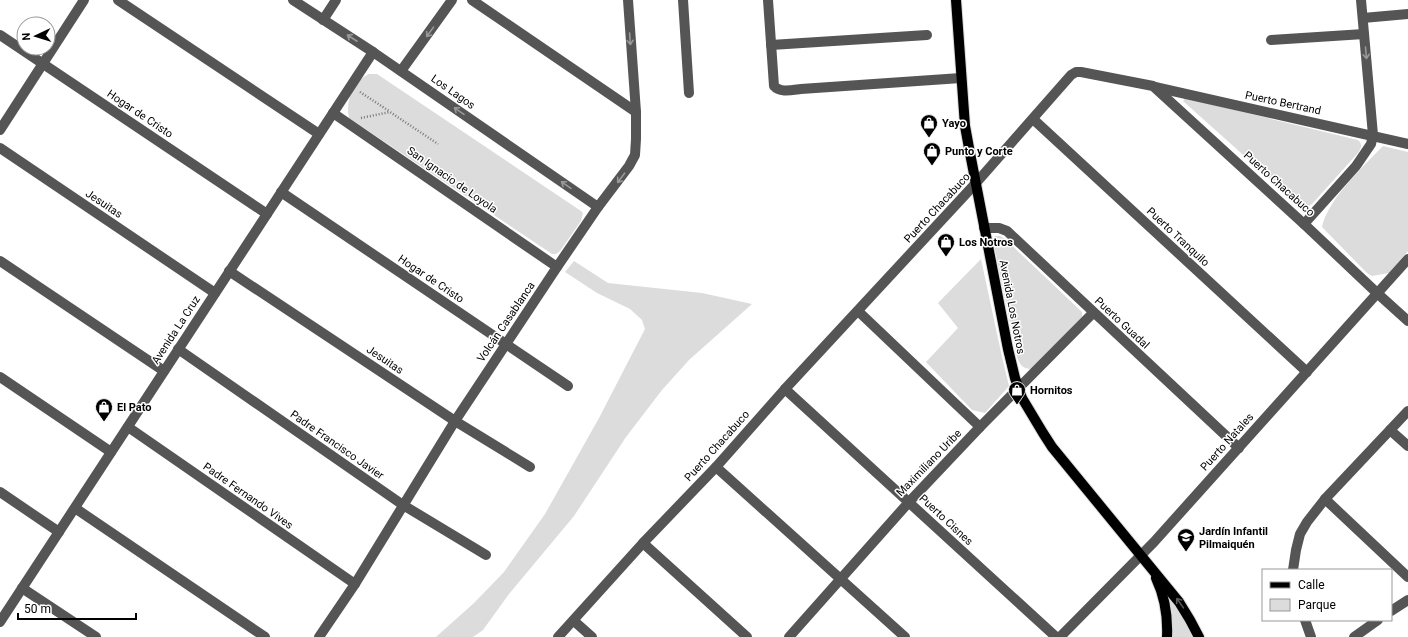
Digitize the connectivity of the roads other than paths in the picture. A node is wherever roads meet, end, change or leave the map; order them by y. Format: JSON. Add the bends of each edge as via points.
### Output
{"nodes":[{"id":1,"x":84,"y":0,"type":"edge"},
{"id":2,"x":118,"y":0,"type":"edge"},
{"id":3,"x":293,"y":0,"type":"edge"},
{"id":4,"x":336,"y":0,"type":"edge"},
{"id":5,"x":452,"y":0,"type":"edge"},
{"id":6,"x":472,"y":0,"type":"edge"},
{"id":7,"x":628,"y":0,"type":"edge"},
{"id":8,"x":683,"y":0,"type":"edge"},
{"id":9,"x":768,"y":0,"type":"edge"},
{"id":10,"x":956,"y":0,"type":"edge"},
{"id":11,"x":1361,"y":0,"type":"edge"},
{"id":12,"x":1408,"y":14,"type":"edge"},
{"id":13,"x":1363,"y":18,"type":"junction"},
{"id":14,"x":323,"y":20,"type":"junction"},
{"id":15,"x":0,"y":34,"type":"edge"},
{"id":16,"x":1364,"y":34,"type":"junction"},
{"id":17,"x":927,"y":35,"type":"dead end"},
{"id":18,"x":1271,"y":40,"type":"dead end"},
{"id":19,"x":771,"y":45,"type":"junction"},
{"id":20,"x":373,"y":52,"type":"junction"},
{"id":21,"x":43,"y":63,"type":"junction"},
{"id":22,"x":401,"y":71,"type":"junction"},
{"id":23,"x":961,"y":78,"type":"junction"},
{"id":24,"x":1153,"y":86,"type":"junction"},
{"id":25,"x":689,"y":93,"type":"dead end"},
{"id":26,"x":636,"y":112,"type":"junction"},
{"id":27,"x":333,"y":113,"type":"junction"},
{"id":28,"x":1033,"y":119,"type":"junction"},
{"id":29,"x":0,"y":130,"type":"edge"},
{"id":30,"x":319,"y":134,"type":"junction"},
{"id":31,"x":1373,"y":135,"type":"junction"},
{"id":32,"x":1408,"y":144,"type":"edge"},
{"id":33,"x":0,"y":148,"type":"edge"},
{"id":34,"x":976,"y":183,"type":"junction"},
{"id":35,"x":281,"y":192,"type":"junction"},
{"id":36,"x":598,"y":207,"type":"junction"},
{"id":37,"x":267,"y":214,"type":"junction"},
{"id":38,"x":1304,"y":224,"type":"junction"},
{"id":39,"x":984,"y":228,"type":"junction"},
{"id":40,"x":1408,"y":259,"type":"edge"},
{"id":41,"x":0,"y":261,"type":"edge"},
{"id":42,"x":557,"y":267,"type":"junction"},
{"id":43,"x":229,"y":271,"type":"junction"},
{"id":44,"x":215,"y":293,"type":"junction"},
{"id":45,"x":1377,"y":293,"type":"junction"},
{"id":46,"x":858,"y":311,"type":"junction"},
{"id":47,"x":1094,"y":313,"type":"junction"},
{"id":48,"x":1408,"y":321,"type":"edge"},
{"id":49,"x":506,"y":344,"type":"junction"},
{"id":50,"x":178,"y":349,"type":"junction"},
{"id":51,"x":164,"y":371,"type":"junction"},
{"id":52,"x":1306,"y":372,"type":"junction"},
{"id":53,"x":0,"y":377,"type":"edge"},
{"id":54,"x":568,"y":386,"type":"dead end"},
{"id":55,"x":785,"y":389,"type":"junction"},
{"id":56,"x":1018,"y":389,"type":"junction"},
{"id":57,"x":1408,"y":411,"type":"edge"},
{"id":58,"x":455,"y":421,"type":"junction"},
{"id":59,"x":128,"y":427,"type":"junction"},
{"id":60,"x":980,"y":427,"type":"junction"},
{"id":61,"x":1390,"y":430,"type":"junction"},
{"id":62,"x":1408,"y":446,"type":"edge"},
{"id":63,"x":1239,"y":448,"type":"junction"},
{"id":64,"x":111,"y":452,"type":"junction"},
{"id":65,"x":716,"y":466,"type":"junction"},
{"id":66,"x":530,"y":467,"type":"dead end"},
{"id":67,"x":0,"y":492,"type":"edge"},
{"id":68,"x":1325,"y":500,"type":"junction"},
{"id":69,"x":908,"y":502,"type":"junction"},
{"id":70,"x":403,"y":505,"type":"junction"},
{"id":71,"x":75,"y":508,"type":"junction"},
{"id":72,"x":59,"y":532,"type":"junction"},
{"id":73,"x":643,"y":543,"type":"junction"},
{"id":74,"x":486,"y":555,"type":"dead end"},
{"id":75,"x":1141,"y":555,"type":"junction"},
{"id":76,"x":1293,"y":569,"type":"edge"},
{"id":77,"x":1408,"y":577,"type":"edge"},
{"id":78,"x":841,"y":579,"type":"junction"},
{"id":79,"x":355,"y":584,"type":"junction"},
{"id":80,"x":22,"y":588,"type":"junction"},
{"id":81,"x":1408,"y":600,"type":"edge"},
{"id":82,"x":4,"y":609,"type":"edge"},
{"id":83,"x":1392,"y":610,"type":"edge"},
{"id":84,"x":574,"y":621,"type":"junction"},
{"id":85,"x":1305,"y":621,"type":"edge"},
{"id":86,"x":1377,"y":621,"type":"edge"},
{"id":87,"x":0,"y":622,"type":"edge"},
{"id":88,"x":96,"y":637,"type":"edge"},
{"id":89,"x":264,"y":637,"type":"edge"},
{"id":90,"x":320,"y":637,"type":"edge"},
{"id":91,"x":558,"y":637,"type":"edge"},
{"id":92,"x":592,"y":637,"type":"edge"},
{"id":93,"x":748,"y":637,"type":"edge"},
{"id":94,"x":789,"y":637,"type":"edge"},
{"id":95,"x":905,"y":637,"type":"edge"},
{"id":96,"x":1056,"y":637,"type":"edge"},
{"id":97,"x":1060,"y":637,"type":"edge"},
{"id":98,"x":1167,"y":637,"type":"edge"},
{"id":99,"x":1199,"y":637,"type":"edge"},
{"id":100,"x":1311,"y":637,"type":"edge"},
{"id":101,"x":1354,"y":637,"type":"edge"}],
"edges":[{"from":1,"to":21,"type":"street"},
{"from":2,"to":30,"type":"street"},
{"from":3,"to":14,"type":"street","name":"Los Lagos"},
{"from":4,"to":14,"type":"street"},
{"from":5,"to":22,"type":"street","one_way":true},
{"from":6,"to":26,"type":"street"},
{"from":7,"to":26,"type":"street","name":"Volcán Casablanca","one_way":true},
{"from":8,"to":25,"type":"street"},
{"from":9,"to":19,"type":"street"},
{"from":10,"to":23,"type":"main road","name":"Avenida Los Notros"},
{"from":11,"to":13,"type":"street"},
{"from":12,"to":13,"type":"street"},
{"from":13,"to":16,"type":"street"},
{"from":20,"to":14,"type":"street","name":"Los Lagos","one_way":true},
{"from":15,"to":21,"type":"street","name":"Hogar de Cristo"},
{"from":16,"to":18,"type":"street"},
{"from":16,"to":31,"type":"street","one_way":true},
{"from":17,"to":19,"type":"street"},
{"from":19,"to":23,"type":"street","via":[[774,86],[781,90]]},
{"from":20,"to":22,"type":"street","name":"Los Lagos"},
{"from":20,"to":27,"type":"street","name":"Avenida La Cruz"},
{"from":21,"to":29,"type":"street"},
{"from":21,"to":37,"type":"street","name":"Hogar de Cristo"},
{"from":36,"to":22,"type":"street","name":"Los Lagos","one_way":true},
{"from":23,"to":34,"type":"main road","name":"Avenida Los Notros","via":[[965,126]]},
{"from":24,"to":28,"type":"street","name":"Puerto Chacabuco","via":[[1076,72]]},
{"from":24,"to":31,"type":"street","name":"Puerto Bertrand"},
{"from":24,"to":38,"type":"street","name":"Puerto Chacabuco"},
{"from":26,"to":36,"type":"street","name":"Volcán Casablanca","one_way":true,"via":[[635,155]]},
{"from":27,"to":30,"type":"street","name":"Avenida La Cruz"},
{"from":27,"to":42,"type":"street","name":"San Ignacio de Loyola"},
{"from":28,"to":34,"type":"street","name":"Puerto Chacabuco"},
{"from":28,"to":52,"type":"street","name":"Puerto Tranquilo"},
{"from":30,"to":35,"type":"street","name":"Avenida La Cruz"},
{"from":31,"to":32,"type":"street","name":"Puerto Bertrand"},
{"from":31,"to":38,"type":"street","via":[[1371,144],[1356,166]]},
{"from":33,"to":44,"type":"street","name":"Jesuitas"},
{"from":34,"to":39,"type":"main road","name":"Avenida Los Notros"},
{"from":34,"to":46,"type":"street","name":"Puerto Chacabuco"},
{"from":35,"to":37,"type":"street","name":"Avenida La Cruz"},
{"from":35,"to":49,"type":"street","name":"Hogar de Cristo"},
{"from":36,"to":42,"type":"street","name":"Volcán Casablanca"},
{"from":37,"to":43,"type":"street","name":"Avenida La Cruz"},
{"from":38,"to":45,"type":"street","name":"Puerto Chacabuco"},
{"from":39,"to":47,"type":"street","name":"Puerto Guadal","via":[[999,228],[1007,232]]},
{"from":39,"to":56,"type":"main road","name":"Avenida Los Notros"},
{"from":40,"to":45,"type":"street","name":"Puerto Natales"},
{"from":41,"to":51,"type":"street"},
{"from":42,"to":49,"type":"street","name":"Volcán Casablanca"},
{"from":43,"to":44,"type":"street","name":"Avenida La Cruz"},
{"from":43,"to":58,"type":"street","name":"Jesuitas"},
{"from":44,"to":50,"type":"street","name":"Avenida La Cruz"},
{"from":45,"to":48,"type":"street","name":"Puerto Chacabuco"},
{"from":45,"to":52,"type":"street","name":"Puerto Natales"},
{"from":46,"to":55,"type":"street","name":"Puerto Chacabuco"},
{"from":46,"to":60,"type":"street"},
{"from":47,"to":56,"type":"street","name":"Maximiliano Uribe"},
{"from":47,"to":63,"type":"street","name":"Puerto Guadal"},
{"from":49,"to":54,"type":"street","name":"Hogar de Cristo"},
{"from":49,"to":58,"type":"street","name":"Volcán Casablanca"},
{"from":50,"to":51,"type":"street","name":"Avenida La Cruz"},
{"from":50,"to":70,"type":"street","name":"Padre Francisco Javier"},
{"from":51,"to":59,"type":"street","name":"Avenida La Cruz"},
{"from":52,"to":63,"type":"street","name":"Puerto Natales"},
{"from":53,"to":64,"type":"street"},
{"from":55,"to":65,"type":"street","name":"Puerto Chacabuco"},
{"from":55,"to":69,"type":"street","name":"Puerto Cisnes"},
{"from":56,"to":60,"type":"street","name":"Maximiliano Uribe"},
{"from":56,"to":75,"type":"main road","name":"Avenida Los Notros","via":[[1052,446]]},
{"from":57,"to":61,"type":"street"},
{"from":58,"to":66,"type":"street","name":"Jesuitas"},
{"from":58,"to":70,"type":"street","name":"Volcán Casablanca"},
{"from":59,"to":64,"type":"street","name":"Avenida La Cruz"},
{"from":59,"to":79,"type":"street","name":"Padre Fernando Vives"},
{"from":60,"to":69,"type":"street","name":"Maximiliano Uribe"},
{"from":61,"to":62,"type":"street"},
{"from":61,"to":68,"type":"street"},
{"from":63,"to":75,"type":"street","name":"Puerto Natales"},
{"from":64,"to":71,"type":"street","name":"Avenida La Cruz"},
{"from":65,"to":73,"type":"street","name":"Puerto Chacabuco"},
{"from":65,"to":78,"type":"street"},
{"from":67,"to":72,"type":"street"},
{"from":68,"to":76,"type":"street","via":[[1300,534]]},
{"from":68,"to":77,"type":"street"},
{"from":69,"to":78,"type":"street","name":"Maximiliano Uribe"},
{"from":69,"to":96,"type":"street","name":"Puerto Cisnes"},
{"from":70,"to":74,"type":"street","name":"Padre Francisco Javier"},
{"from":70,"to":79,"type":"street","name":"Volcán Casablanca"},
{"from":71,"to":72,"type":"street","name":"Avenida La Cruz"},
{"from":71,"to":89,"type":"street"},
{"from":72,"to":80,"type":"street","name":"Avenida La Cruz"},
{"from":73,"to":84,"type":"street","name":"Puerto Chacabuco"},
{"from":73,"to":93,"type":"street"},
{"from":75,"to":97,"type":"street","name":"Puerto Natales"},
{"from":75,"to":98,"type":"main road","name":"Avenida Los Notros","via":[[1161,590],[1166,613]]},
{"from":99,"to":75,"type":"main road","name":"Avenida Los Notros","one_way":true,"via":[[1180,602]]},
{"from":78,"to":94,"type":"street","name":"Maximiliano Uribe"},
{"from":78,"to":95,"type":"street"},
{"from":79,"to":90,"type":"street","name":"Volcán Casablanca"},
{"from":80,"to":82,"type":"street","name":"Avenida La Cruz"},
{"from":80,"to":88,"type":"street"},
{"from":81,"to":83,"type":"street"},
{"from":82,"to":87,"type":"street","name":"Avenida La Cruz"},
{"from":84,"to":91,"type":"street","name":"Puerto Chacabuco"},
{"from":84,"to":92,"type":"street"},
{"from":85,"to":100,"type":"street"},
{"from":86,"to":101,"type":"street"}]}
